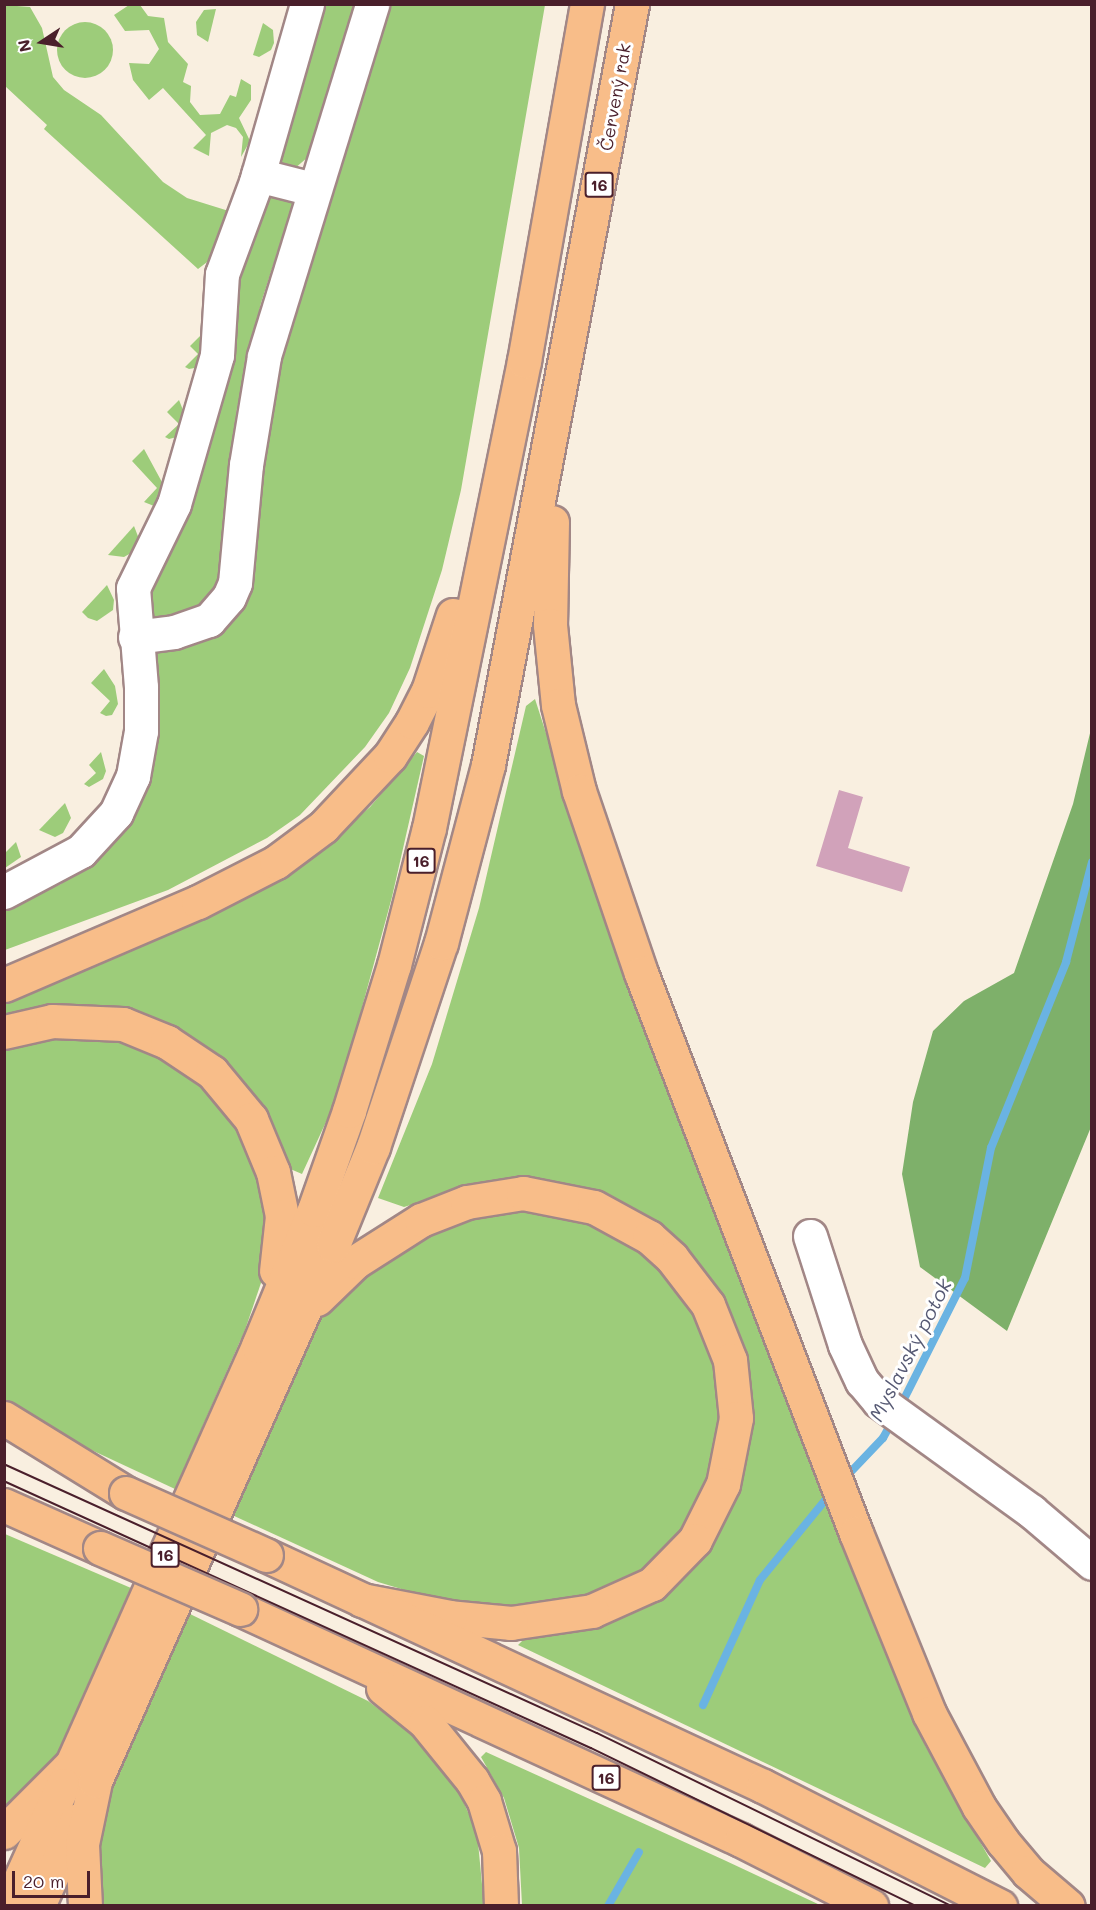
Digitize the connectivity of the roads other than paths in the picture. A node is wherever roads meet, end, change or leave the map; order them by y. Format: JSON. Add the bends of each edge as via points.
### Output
{"nodes":[{"id":1,"x":307,"y":4,"type":"edge"},
{"id":2,"x":372,"y":4,"type":"edge"},
{"id":3,"x":587,"y":4,"type":"edge"},
{"id":4,"x":632,"y":4,"type":"edge"},
{"id":5,"x":258,"y":175,"type":"junction"},
{"id":6,"x":313,"y":189,"type":"junction"},
{"id":7,"x":524,"y":360,"type":"junction"},
{"id":8,"x":566,"y":366,"type":"junction"},
{"id":9,"x":135,"y":637,"type":"junction"},
{"id":10,"x":4,"y":892,"type":"edge"},
{"id":11,"x":4,"y":985,"type":"edge"},
{"id":12,"x":4,"y":1032,"type":"edge"},
{"id":13,"x":810,"y":1236,"type":"dead end"},
{"id":14,"x":271,"y":1350,"type":"junction"},
{"id":15,"x":4,"y":1418,"type":"edge"},
{"id":16,"x":4,"y":1438,"type":"edge"},
{"id":17,"x":126,"y":1493,"type":"junction"},
{"id":18,"x":4,"y":1505,"type":"edge"},
{"id":19,"x":4,"y":1517,"type":"edge"},
{"id":20,"x":100,"y":1548,"type":"junction"},
{"id":21,"x":1092,"y":1563,"type":"edge"},
{"id":22,"x":362,"y":1600,"type":"junction"},
{"id":23,"x":339,"y":1654,"type":"junction"},
{"id":24,"x":84,"y":1772,"type":"junction"},
{"id":25,"x":4,"y":1832,"type":"edge"},
{"id":26,"x":8,"y":1905,"type":"edge"},
{"id":27,"x":38,"y":1905,"type":"edge"},
{"id":28,"x":85,"y":1905,"type":"edge"},
{"id":29,"x":501,"y":1905,"type":"edge"},
{"id":30,"x":871,"y":1905,"type":"edge"},
{"id":31,"x":1000,"y":1905,"type":"edge"},
{"id":32,"x":1068,"y":1905,"type":"edge"}],
"edges":[{"from":1,"to":5,"type":"street"},
{"from":2,"to":6,"type":"street"},
{"from":3,"to":7,"type":"highway","number":"16"},
{"from":4,"to":8,"type":"highway","name":"Červený rak","number":"16"},
{"from":5,"to":6,"type":"street"},
{"from":5,"to":9,"type":"street","via":[[220,281],[217,355],[174,504],[133,588]]},
{"from":6,"to":9,"type":"street","via":[[264,356],[246,465],[235,583],[229,597],[209,620],[174,632]]},
{"from":7,"to":11,"type":"highway","via":[[480,498],[440,660],[428,691],[390,756],[346,806],[276,862],[198,902]]},
{"from":7,"to":14,"type":"highway","number":"16","via":[[429,828],[394,964]]},
{"from":8,"to":14,"type":"highway","number":"16","via":[[488,765],[441,943],[373,1147]]},
{"from":8,"to":32,"type":"highway","via":[[550,554],[552,662],[562,727],[608,880],[913,1678],[948,1753],[1003,1842],[1028,1872]]},
{"from":9,"to":10,"type":"street","via":[[141,731],[126,796],[107,825],[81,851]]},
{"from":12,"to":14,"type":"highway","via":[[52,1021],[123,1024],[188,1054],[233,1094],[264,1145],[280,1195],[282,1216]]},
{"from":13,"to":21,"type":"street","via":[[845,1346],[862,1381],[879,1401],[1031,1511]]},
{"from":14,"to":22,"type":"highway","via":[[324,1289],[380,1245],[442,1210],[523,1193],[594,1207],[649,1237],[672,1257],[696,1288],[721,1332],[730,1360],[736,1418],[723,1484],[695,1540],[652,1584],[592,1611],[511,1623],[450,1617]]},
{"from":14,"to":24,"type":"highway","number":"16"},
{"from":15,"to":17,"type":"highway"},
{"from":16,"to":17,"type":"highway","number":"16"},
{"from":17,"to":22,"type":"highway","number":"16","bridge":true},
{"from":18,"to":20,"type":"highway","number":"16"},
{"from":19,"to":20,"type":"highway"},
{"from":20,"to":23,"type":"highway","number":"16","bridge":true},
{"from":22,"to":31,"type":"highway","number":"16","via":[[763,1786]]},
{"from":23,"to":29,"type":"highway","via":[[425,1722],[472,1780],[484,1801],[499,1851]]},
{"from":23,"to":30,"type":"highway","number":"16","via":[[741,1840]]},
{"from":24,"to":25,"type":"highway"},
{"from":24,"to":26,"type":"highway","number":"16"},
{"from":24,"to":27,"type":"highway","number":"16"},
{"from":24,"to":28,"type":"highway"}]}
